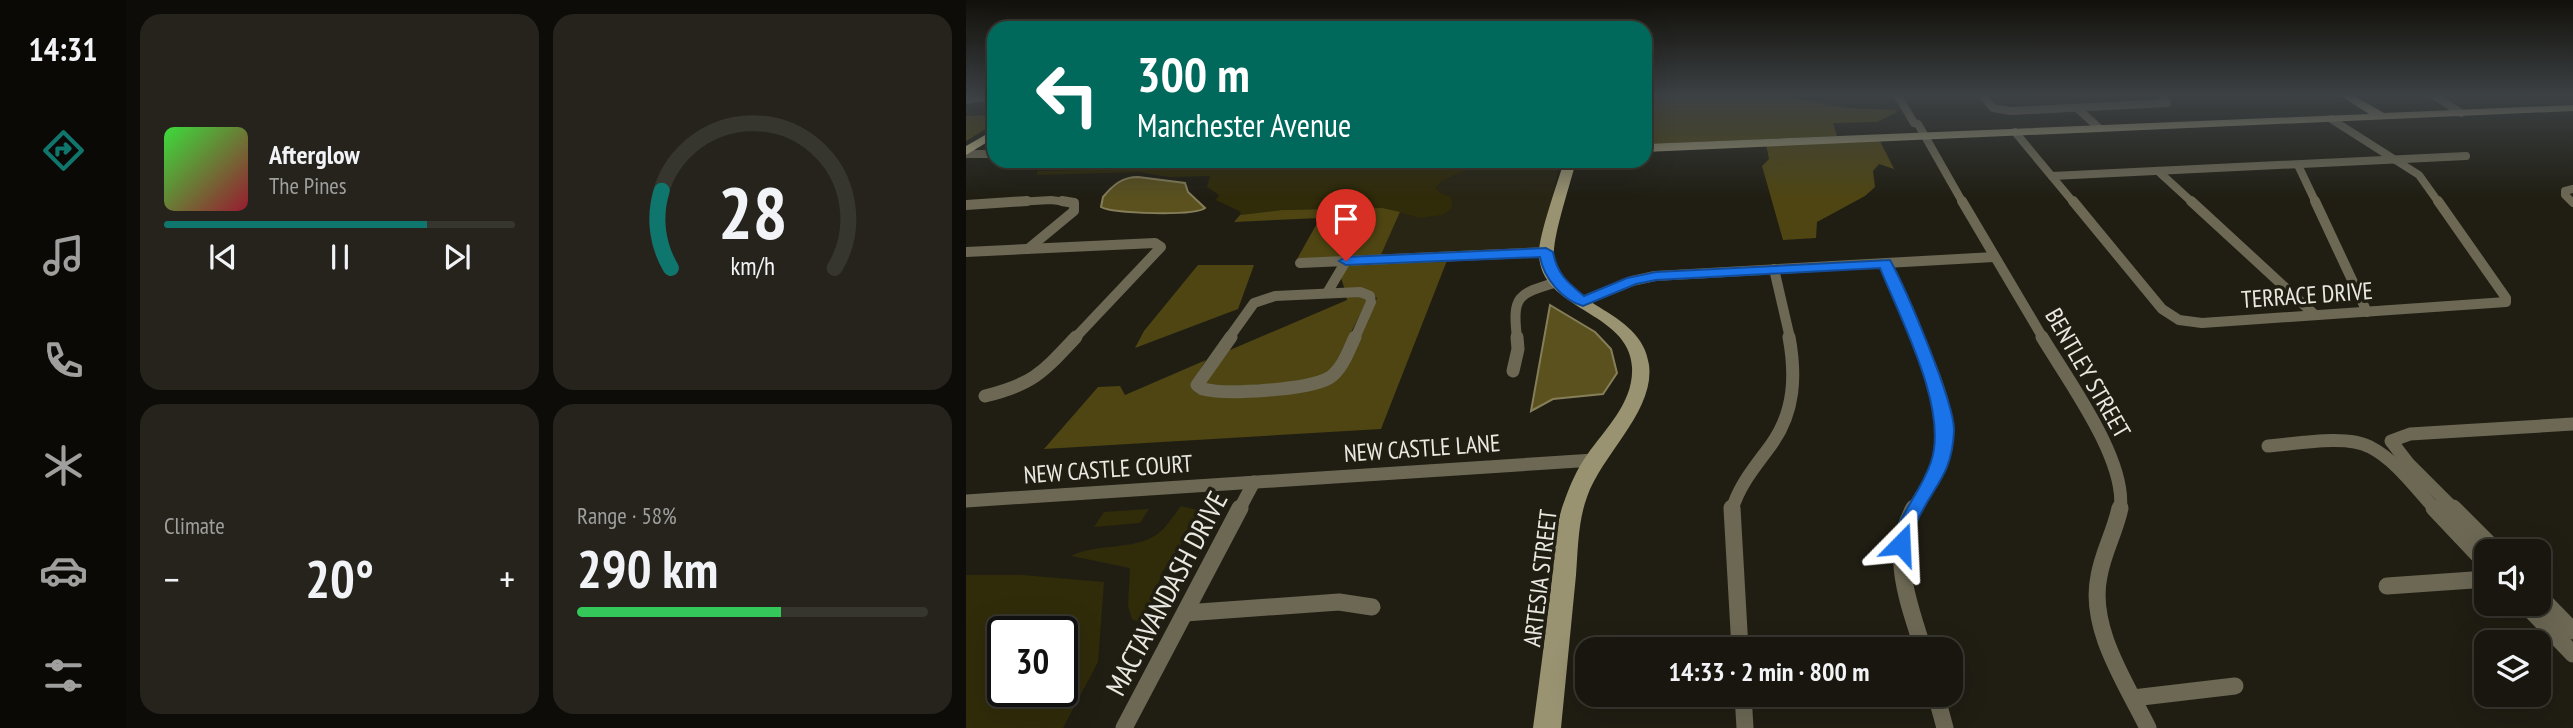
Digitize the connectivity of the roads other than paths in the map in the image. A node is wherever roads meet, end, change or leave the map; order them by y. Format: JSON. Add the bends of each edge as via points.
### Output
{"nodes":[{"id":1,"x":1915,"y":130,"type":"edge"},
{"id":2,"x":2025,"y":130,"type":"edge"},
{"id":3,"x":2349,"y":130,"type":"edge"},
{"id":4,"x":2015,"y":132,"type":"junction"},
{"id":5,"x":1923,"y":136,"type":"junction"},
{"id":6,"x":987,"y":138,"type":"edge"},
{"id":7,"x":1652,"y":148,"type":"edge"},
{"id":8,"x":966,"y":152,"type":"edge"},
{"id":9,"x":987,"y":153,"type":"edge"},
{"id":10,"x":2466,"y":156,"type":"dead end"},
{"id":11,"x":2398,"y":160,"type":"junction"},
{"id":12,"x":2298,"y":165,"type":"junction"},
{"id":13,"x":1568,"y":168,"type":"edge"},
{"id":14,"x":2158,"y":171,"type":"junction"},
{"id":15,"x":2052,"y":176,"type":"junction"},
{"id":16,"x":2573,"y":189,"type":"edge"},
{"id":17,"x":2573,"y":203,"type":"edge"},
{"id":18,"x":966,"y":205,"type":"edge"},
{"id":19,"x":1028,"y":249,"type":"junction"},
{"id":20,"x":966,"y":252,"type":"edge"},
{"id":21,"x":1546,"y":252,"type":"junction"},
{"id":22,"x":1994,"y":257,"type":"junction"},
{"id":23,"x":1346,"y":261,"type":"junction"},
{"id":24,"x":1300,"y":263,"type":"dead end"},
{"id":25,"x":1885,"y":263,"type":"junction"},
{"id":26,"x":1774,"y":269,"type":"junction"},
{"id":27,"x":1557,"y":282,"type":"junction"},
{"id":28,"x":1327,"y":293,"type":"junction"},
{"id":29,"x":1583,"y":301,"type":"junction"},
{"id":30,"x":2367,"y":312,"type":"junction"},
{"id":31,"x":2315,"y":316,"type":"junction"},
{"id":32,"x":1513,"y":371,"type":"dead end"},
{"id":33,"x":985,"y":396,"type":"dead end"},
{"id":34,"x":2573,"y":424,"type":"edge"},
{"id":35,"x":2268,"y":446,"type":"dead end"},
{"id":36,"x":1594,"y":460,"type":"junction"},
{"id":37,"x":1254,"y":482,"type":"junction"},
{"id":38,"x":966,"y":501,"type":"edge"},
{"id":39,"x":2484,"y":539,"type":"edge"},
{"id":40,"x":2474,"y":550,"type":"edge"},
{"id":41,"x":2474,"y":580,"type":"edge"},
{"id":42,"x":2388,"y":586,"type":"dead end"},
{"id":43,"x":1372,"y":607,"type":"dead end"},
{"id":44,"x":2551,"y":608,"type":"edge"},
{"id":45,"x":1185,"y":613,"type":"junction"},
{"id":46,"x":2537,"y":616,"type":"edge"},
{"id":47,"x":2573,"y":631,"type":"edge"},
{"id":48,"x":1739,"y":637,"type":"edge"},
{"id":49,"x":1920,"y":637,"type":"edge"},
{"id":50,"x":2573,"y":654,"type":"edge"},
{"id":51,"x":2235,"y":685,"type":"dead end"},
{"id":52,"x":2133,"y":698,"type":"junction"},
{"id":53,"x":1744,"y":707,"type":"edge"},
{"id":54,"x":1939,"y":707,"type":"edge"},
{"id":55,"x":1124,"y":728,"type":"edge"},
{"id":56,"x":1547,"y":728,"type":"edge"},
{"id":57,"x":1745,"y":728,"type":"edge"},
{"id":58,"x":1945,"y":728,"type":"edge"},
{"id":59,"x":2148,"y":728,"type":"edge"}],
"edges":[{"from":1,"to":5,"type":"street","name":"BENTLEY STREET"},
{"from":2,"to":4,"type":"street"},
{"from":3,"to":11,"type":"street"},
{"from":4,"to":5,"type":"street"},
{"from":4,"to":15,"type":"street","name":"TERRACE DRIVE"},
{"from":5,"to":7,"type":"street"},
{"from":5,"to":22,"type":"street","name":"BENTLEY STREET"},
{"from":6,"to":8,"type":"main road"},
{"from":8,"to":9,"type":"street"},
{"from":10,"to":11,"type":"street"},
{"from":11,"to":12,"type":"street"},
{"from":11,"to":30,"type":"street","name":"TERRACE DRIVE","via":[[2420,175],[2506,302]]},
{"from":12,"to":14,"type":"street"},
{"from":12,"to":30,"type":"street"},
{"from":13,"to":21,"type":"street"},
{"from":14,"to":15,"type":"street"},
{"from":14,"to":31,"type":"street"},
{"from":15,"to":31,"type":"street","name":"TERRACE DRIVE","via":[[2170,316],[2202,323]]},
{"from":16,"to":17,"type":"street","via":[[2565,195]]},
{"from":18,"to":19,"type":"street","via":[[1074,203],[1074,211]]},
{"from":19,"to":20,"type":"street"},
{"from":19,"to":33,"type":"street","via":[[1161,244],[1039,376]]},
{"from":21,"to":23,"type":"street"},
{"from":21,"to":27,"type":"street"},
{"from":22,"to":25,"type":"street"},
{"from":22,"to":52,"type":"street","name":"BENTLEY STREET","via":[[2105,442],[2115,467],[2122,491],[2120,508],[2097,590],[2105,639]]},
{"from":23,"to":24,"type":"street"},
{"from":23,"to":28,"type":"street"},
{"from":25,"to":26,"type":"street"},
{"from":25,"to":49,"type":"street","via":[[1928,367],[1946,427],[1935,476],[1907,523],[1901,544]]},
{"from":26,"to":29,"type":"street","via":[[1656,276]]},
{"from":26,"to":48,"type":"street","via":[[1794,368],[1794,394],[1779,435],[1736,492],[1732,510]]},
{"from":27,"to":29,"type":"street","name":"ARTESIA STREET"},
{"from":27,"to":32,"type":"street","via":[[1521,296],[1514,314],[1518,349]]},
{"from":28,"to":28,"type":"street","via":[[1360,292],[1371,299],[1331,377],[1315,384],[1212,391],[1197,384],[1254,303],[1275,296]]},
{"from":29,"to":36,"type":"street","name":"ARTESIA STREET","via":[[1615,324],[1641,360],[1635,400]]},
{"from":30,"to":31,"type":"street","name":"TERRACE DRIVE"},
{"from":34,"to":39,"type":"street","via":[[2410,435],[2391,441]]},
{"from":35,"to":40,"type":"street","via":[[2347,441],[2369,446]]},
{"from":36,"to":37,"type":"street","name":"NEW CASTLE LANE"},
{"from":36,"to":56,"type":"street","name":"ARTESIA STREET","via":[[1572,508]]},
{"from":37,"to":38,"type":"street","name":"NEW CASTLE COURT"},
{"from":37,"to":45,"type":"street","name":"MACTAVANDASH DRIVE"},
{"from":41,"to":42,"type":"street"},
{"from":43,"to":45,"type":"street","via":[[1339,602]]},
{"from":44,"to":47,"type":"street"},
{"from":45,"to":55,"type":"street","name":"MACTAVANDASH DRIVE"},
{"from":46,"to":50,"type":"street"},
{"from":51,"to":52,"type":"street"},
{"from":52,"to":59,"type":"street","name":"BENTLEY STREET"},
{"from":53,"to":57,"type":"street"},
{"from":54,"to":58,"type":"street"}]}
